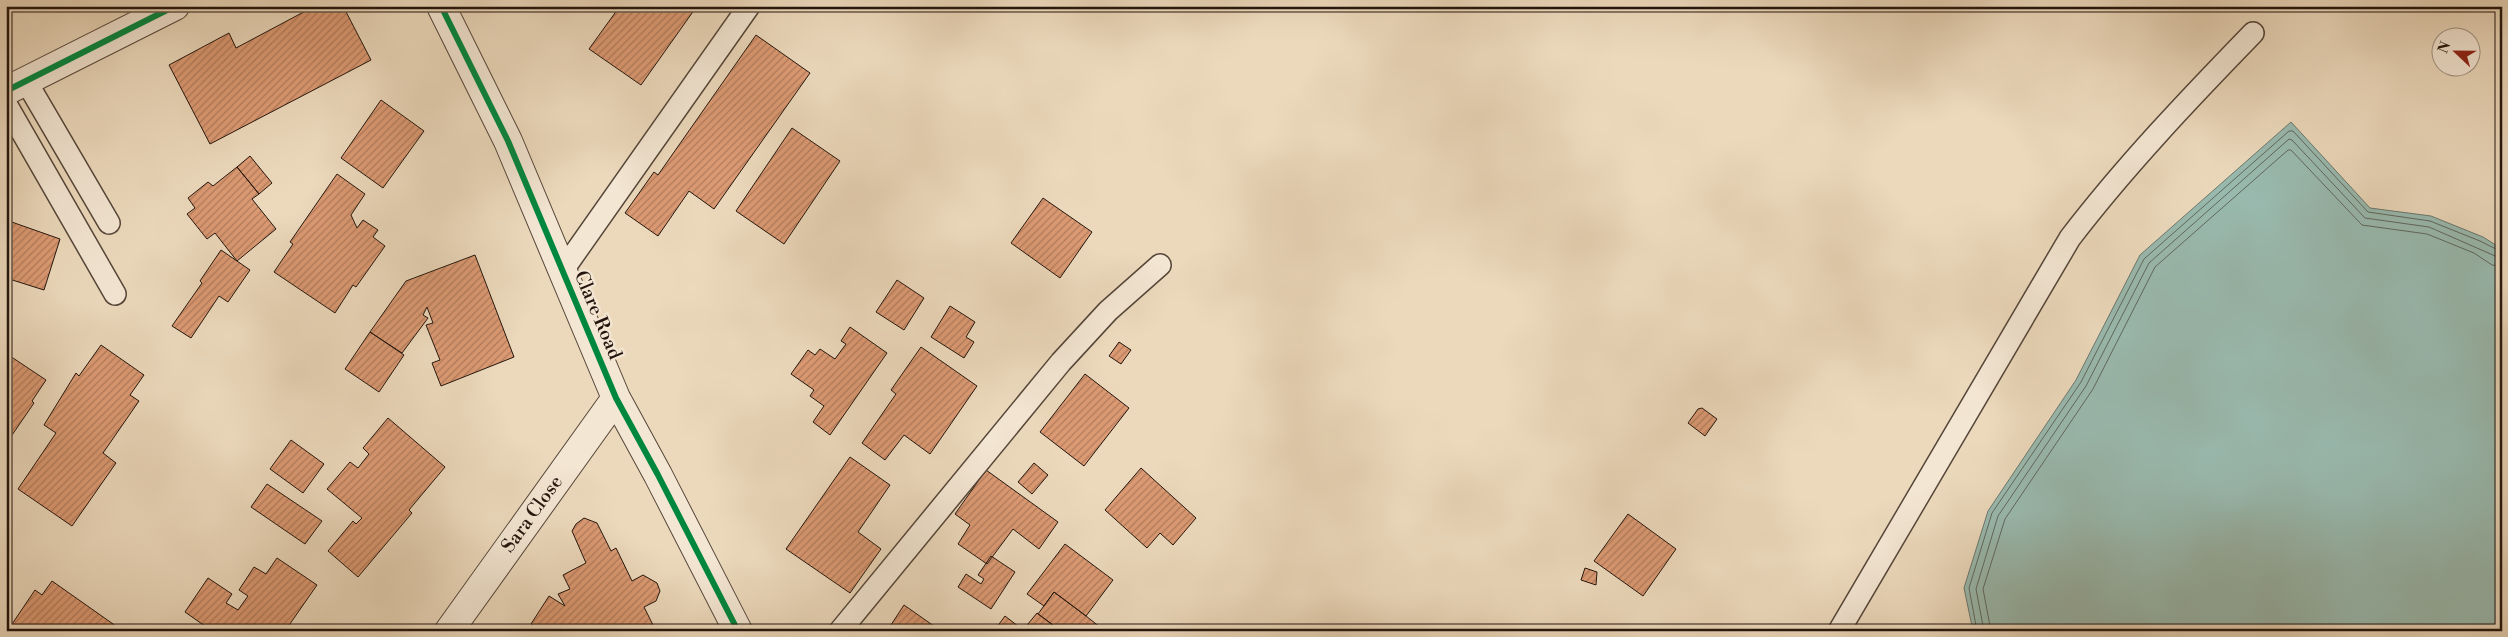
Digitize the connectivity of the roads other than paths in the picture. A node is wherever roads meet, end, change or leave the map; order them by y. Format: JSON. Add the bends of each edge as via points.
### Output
{"nodes":[{"id":1,"x":175,"y":6,"type":"edge"},
{"id":2,"x":441,"y":6,"type":"edge"},
{"id":3,"x":749,"y":6,"type":"edge"},
{"id":4,"x":2253,"y":33,"type":"dead end"},
{"id":5,"x":16,"y":86,"type":"edge"},
{"id":6,"x":6,"y":104,"type":"edge"},
{"id":7,"x":109,"y":223,"type":"dead end"},
{"id":8,"x":1160,"y":265,"type":"dead end"},
{"id":9,"x":563,"y":270,"type":"junction"},
{"id":10,"x":115,"y":294,"type":"dead end"},
{"id":11,"x":616,"y":398,"type":"junction"},
{"id":12,"x":449,"y":631,"type":"edge"},
{"id":13,"x":738,"y":631,"type":"edge"},
{"id":14,"x":840,"y":631,"type":"edge"},
{"id":15,"x":1839,"y":631,"type":"edge"}],
"edges":[{"from":1,"to":5,"type":"street"},
{"from":2,"to":9,"type":"street","name":"Clare Road","via":[[508,141]]},
{"from":3,"to":9,"type":"lane"},
{"from":4,"to":15,"type":"lane","via":[[2162,128],[2070,238]]},
{"from":5,"to":7,"type":"lane"},
{"from":6,"to":10,"type":"lane"},
{"from":8,"to":14,"type":"lane","via":[[1108,311],[1061,362]]},
{"from":9,"to":11,"type":"street","name":"Clare Road"},
{"from":11,"to":12,"type":"street","name":"Sara Close"},
{"from":11,"to":13,"type":"street","name":"Clare Road"}]}
